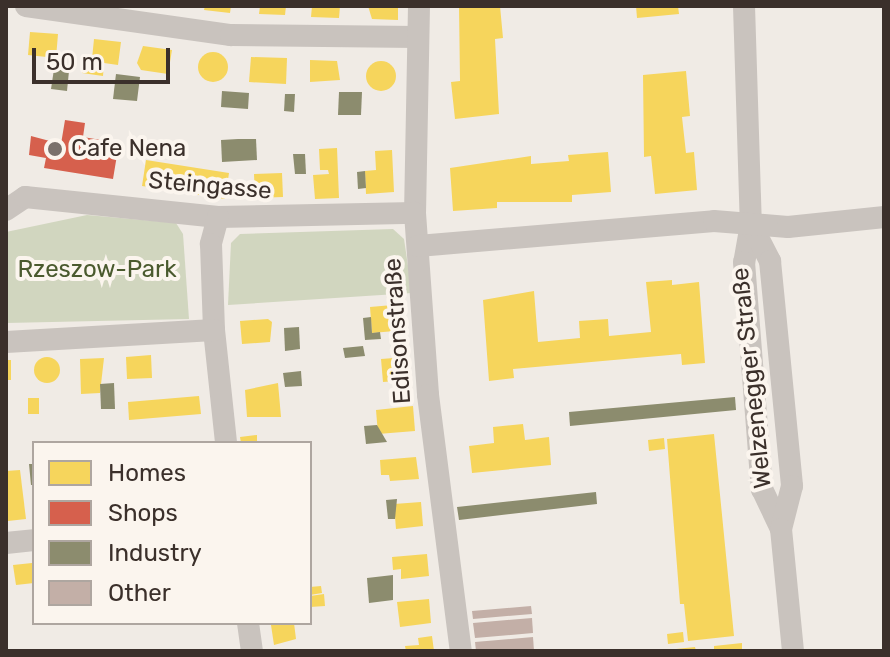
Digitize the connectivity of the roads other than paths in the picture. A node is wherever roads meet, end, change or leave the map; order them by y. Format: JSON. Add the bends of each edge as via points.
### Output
{"nodes":[{"id":1,"x":24,"y":6,"type":"edge"},
{"id":2,"x":419,"y":6,"type":"edge"},
{"id":3,"x":744,"y":6,"type":"edge"},
{"id":4,"x":6,"y":14,"type":"edge"},
{"id":5,"x":417,"y":37,"type":"junction"},
{"id":6,"x":6,"y":210,"type":"edge"},
{"id":7,"x":415,"y":213,"type":"junction"},
{"id":8,"x":218,"y":217,"type":"junction"},
{"id":9,"x":884,"y":217,"type":"edge"},
{"id":10,"x":751,"y":224,"type":"junction"},
{"id":11,"x":418,"y":246,"type":"junction"},
{"id":12,"x":214,"y":330,"type":"junction"},
{"id":13,"x":6,"y":342,"type":"edge"},
{"id":14,"x":226,"y":441,"type":"edge"},
{"id":15,"x":32,"y":540,"type":"edge"},
{"id":16,"x":6,"y":543,"type":"edge"},
{"id":17,"x":248,"y":625,"type":"edge"},
{"id":18,"x":252,"y":651,"type":"edge"},
{"id":19,"x":461,"y":651,"type":"edge"},
{"id":20,"x":793,"y":651,"type":"edge"}],
"edges":[{"from":1,"to":4,"type":"street"},
{"from":1,"to":5,"type":"street","via":[[231,35]]},
{"from":2,"to":5,"type":"street","name":"Edisonstraße"},
{"from":3,"to":10,"type":"street","name":"Welzenegger Straße"},
{"from":5,"to":7,"type":"street","name":"Edisonstraße"},
{"from":6,"to":8,"type":"street","name":"Steingasse","via":[[25,197]]},
{"from":7,"to":8,"type":"street","name":"Steingasse"},
{"from":7,"to":11,"type":"street","name":"Edisonstraße"},
{"from":8,"to":12,"type":"street","via":[[211,244]]},
{"from":9,"to":10,"type":"street","via":[[788,227]]},
{"from":10,"to":11,"type":"street","via":[[714,221]]},
{"from":10,"to":20,"type":"street","name":"Welzenegger Straße","via":[[744,262],[761,478],[766,502],[781,529]]},
{"from":11,"to":19,"type":"street","name":"Edisonstraße","via":[[428,395]]},
{"from":12,"to":13,"type":"street"},
{"from":12,"to":14,"type":"street"},
{"from":15,"to":16,"type":"street"},
{"from":17,"to":18,"type":"street"}]}
